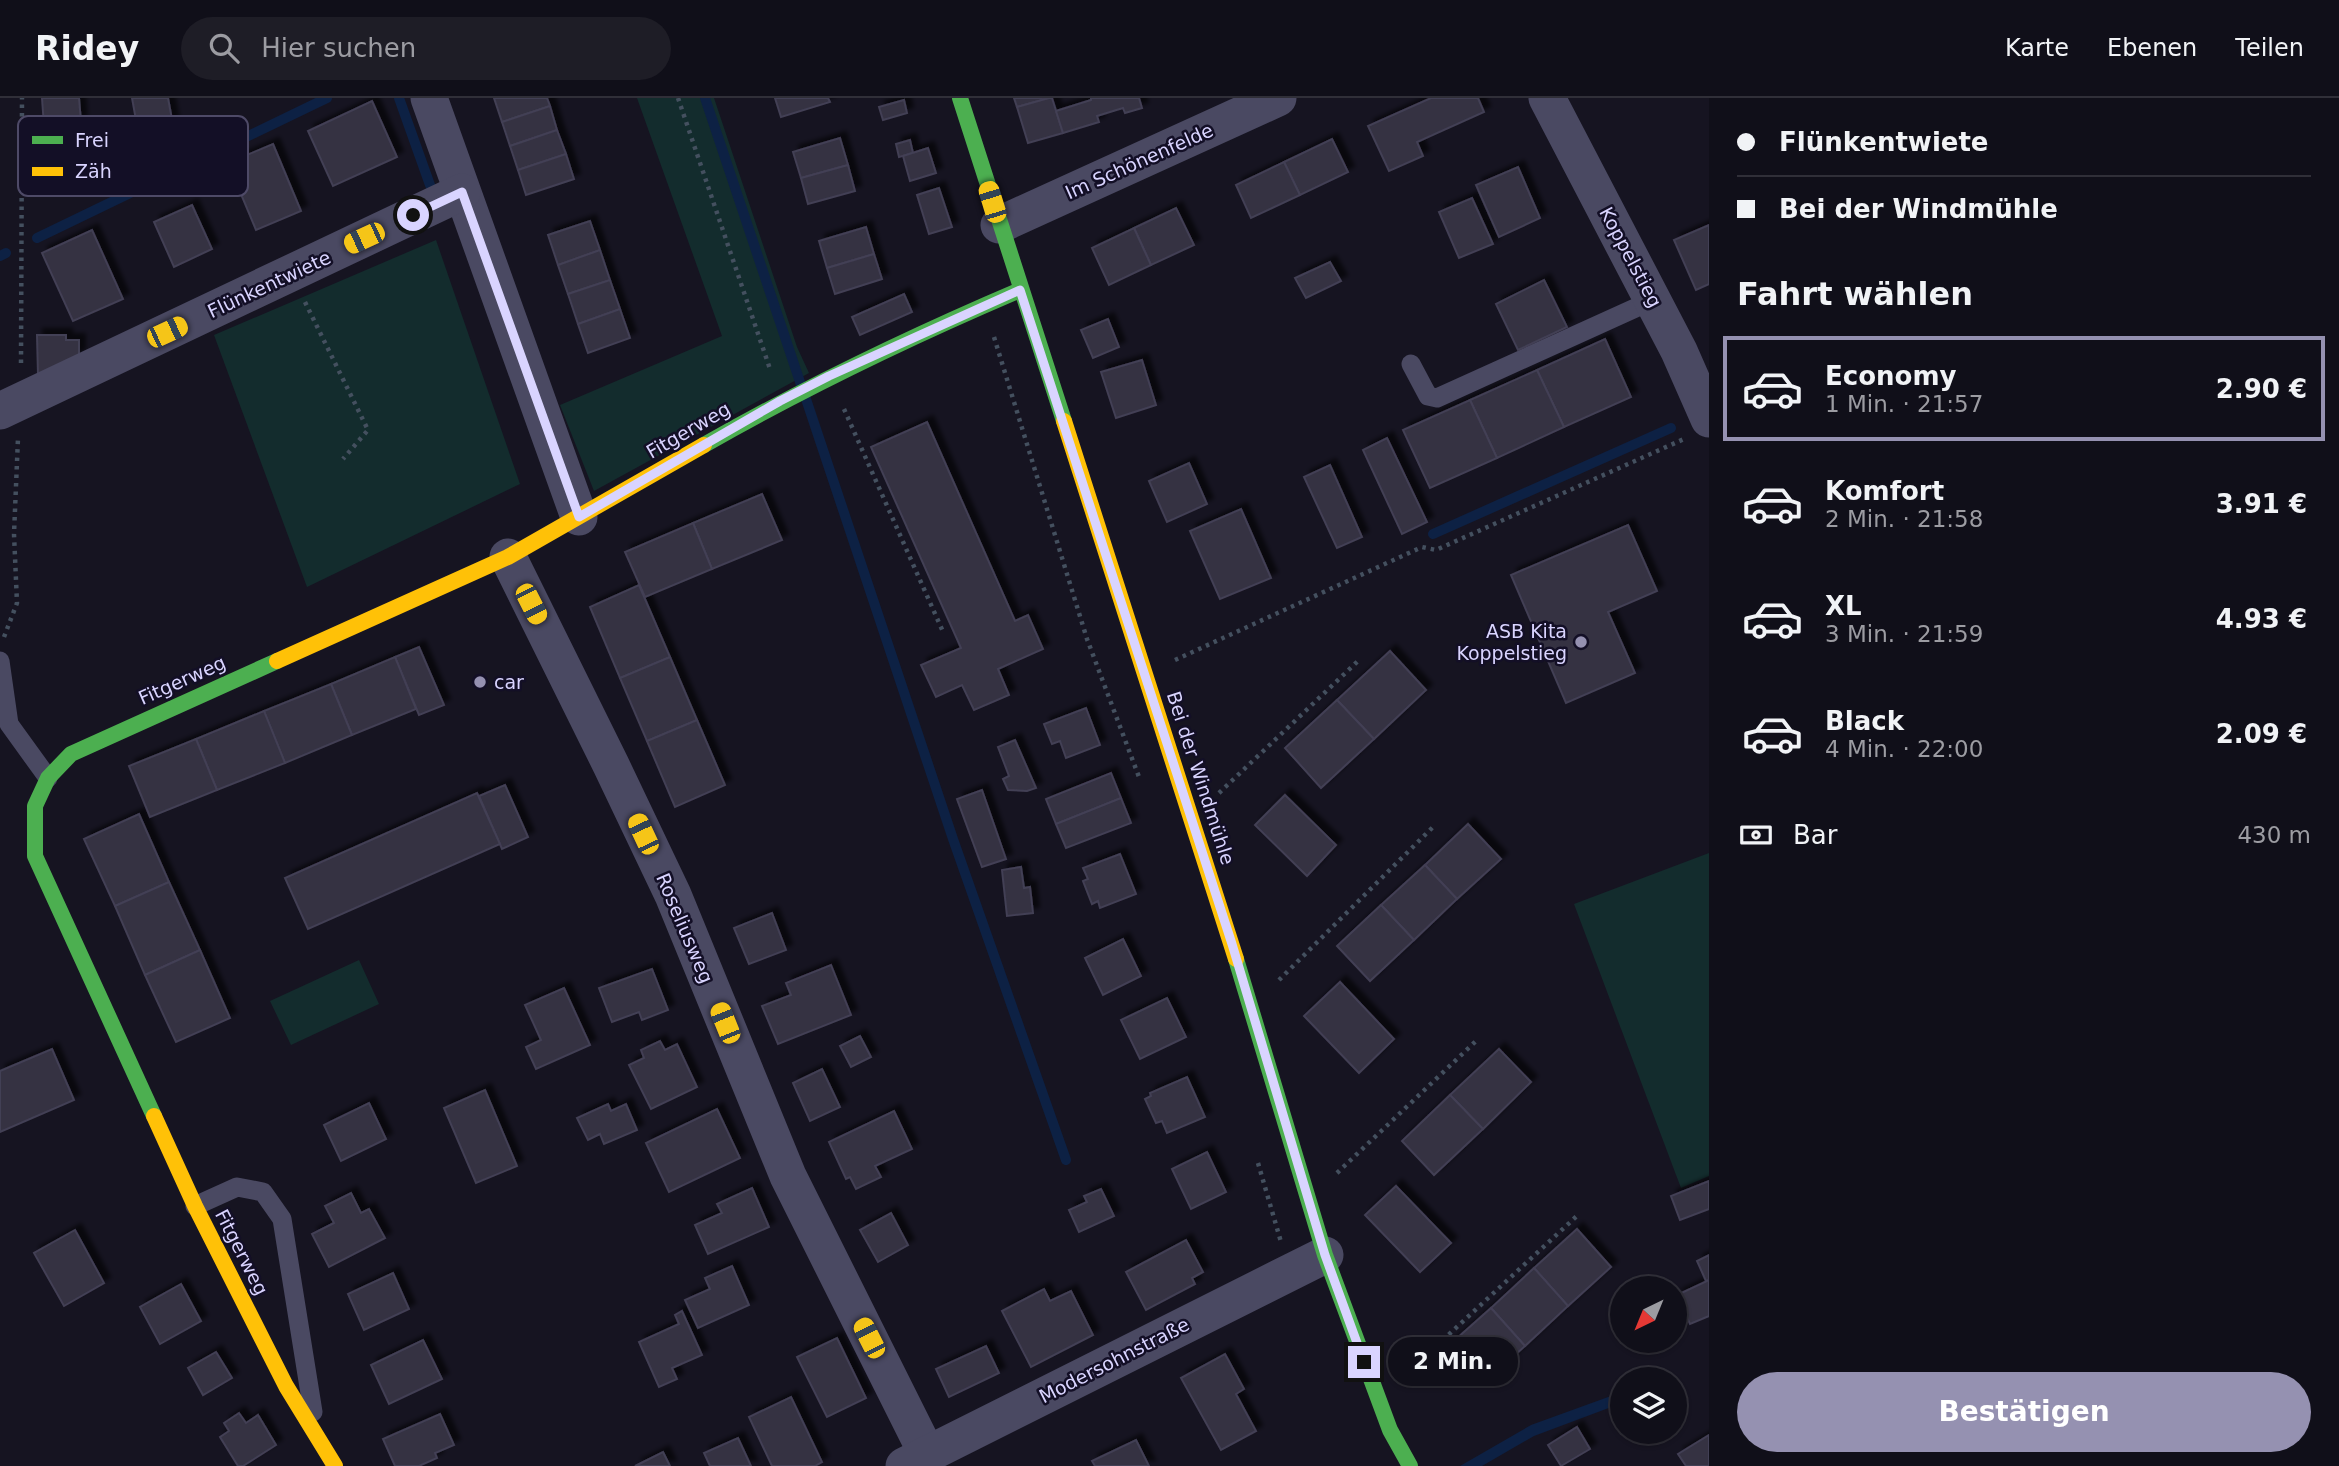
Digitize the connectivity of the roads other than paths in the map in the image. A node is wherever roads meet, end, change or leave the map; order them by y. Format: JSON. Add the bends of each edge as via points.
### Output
{"nodes":[{"id":1,"x":429,"y":98,"type":"edge"},
{"id":2,"x":960,"y":98,"type":"edge"},
{"id":3,"x":1278,"y":98,"type":"edge"},
{"id":4,"x":1547,"y":98,"type":"edge"},
{"id":5,"x":462,"y":192,"type":"junction"},
{"id":6,"x":999,"y":225,"type":"junction"},
{"id":7,"x":1020,"y":290,"type":"junction"},
{"id":8,"x":1653,"y":300,"type":"junction"},
{"id":9,"x":1411,"y":364,"type":"dead end"},
{"id":10,"x":0,"y":411,"type":"edge"},
{"id":11,"x":1697,"y":429,"type":"edge"},
{"id":12,"x":579,"y":517,"type":"junction"},
{"id":13,"x":508,"y":557,"type":"junction"},
{"id":14,"x":0,"y":661,"type":"edge"},
{"id":15,"x":48,"y":778,"type":"junction"},
{"id":16,"x":195,"y":1206,"type":"junction"},
{"id":17,"x":1325,"y":1255,"type":"junction"},
{"id":18,"x":317,"y":1437,"type":"junction"},
{"id":19,"x":915,"y":1460,"type":"edge"},
{"id":20,"x":335,"y":1466,"type":"edge"},
{"id":21,"x":1410,"y":1466,"type":"edge"}],
"edges":[{"from":1,"to":5,"type":"street"},
{"from":2,"to":6,"type":"street","name":"Bei der Windmühle"},
{"from":3,"to":6,"type":"street","name":"Im Schönenfelde"},
{"from":4,"to":8,"type":"street","name":"Koppelstieg"},
{"from":5,"to":10,"type":"street","name":"Flünkentwiete"},
{"from":5,"to":12,"type":"street"},
{"from":6,"to":7,"type":"street","name":"Bei der Windmühle"},
{"from":7,"to":12,"type":"street","name":"Fitgerweg","via":[[780,401]]},
{"from":7,"to":17,"type":"street","name":"Bei der Windmühle","via":[[1192,818]]},
{"from":8,"to":9,"type":"lane","via":[[1437,398],[1428,396]]},
{"from":8,"to":11,"type":"street","name":"Koppelstieg","via":[[1679,351]]},
{"from":12,"to":13,"type":"street","name":"Fitgerweg"},
{"from":13,"to":15,"type":"street","name":"Fitgerweg","via":[[71,754]]},
{"from":13,"to":19,"type":"street","name":"Roseliusweg","via":[[673,895],[788,1176]]},
{"from":14,"to":15,"type":"lane","via":[[9,724]]},
{"from":15,"to":16,"type":"street","name":"Fitgerweg","via":[[35,806],[35,856]]},
{"from":16,"to":18,"type":"street","name":"Fitgerweg","via":[[286,1387]]},
{"from":16,"to":18,"type":"lane","via":[[237,1187],[263,1192],[282,1219]]},
{"from":17,"to":19,"type":"street","name":"Modersohnstraße"},
{"from":17,"to":21,"type":"street","name":"Bei der Windmühle","via":[[1390,1430]]},
{"from":18,"to":20,"type":"street","name":"Fitgerweg"}]}
